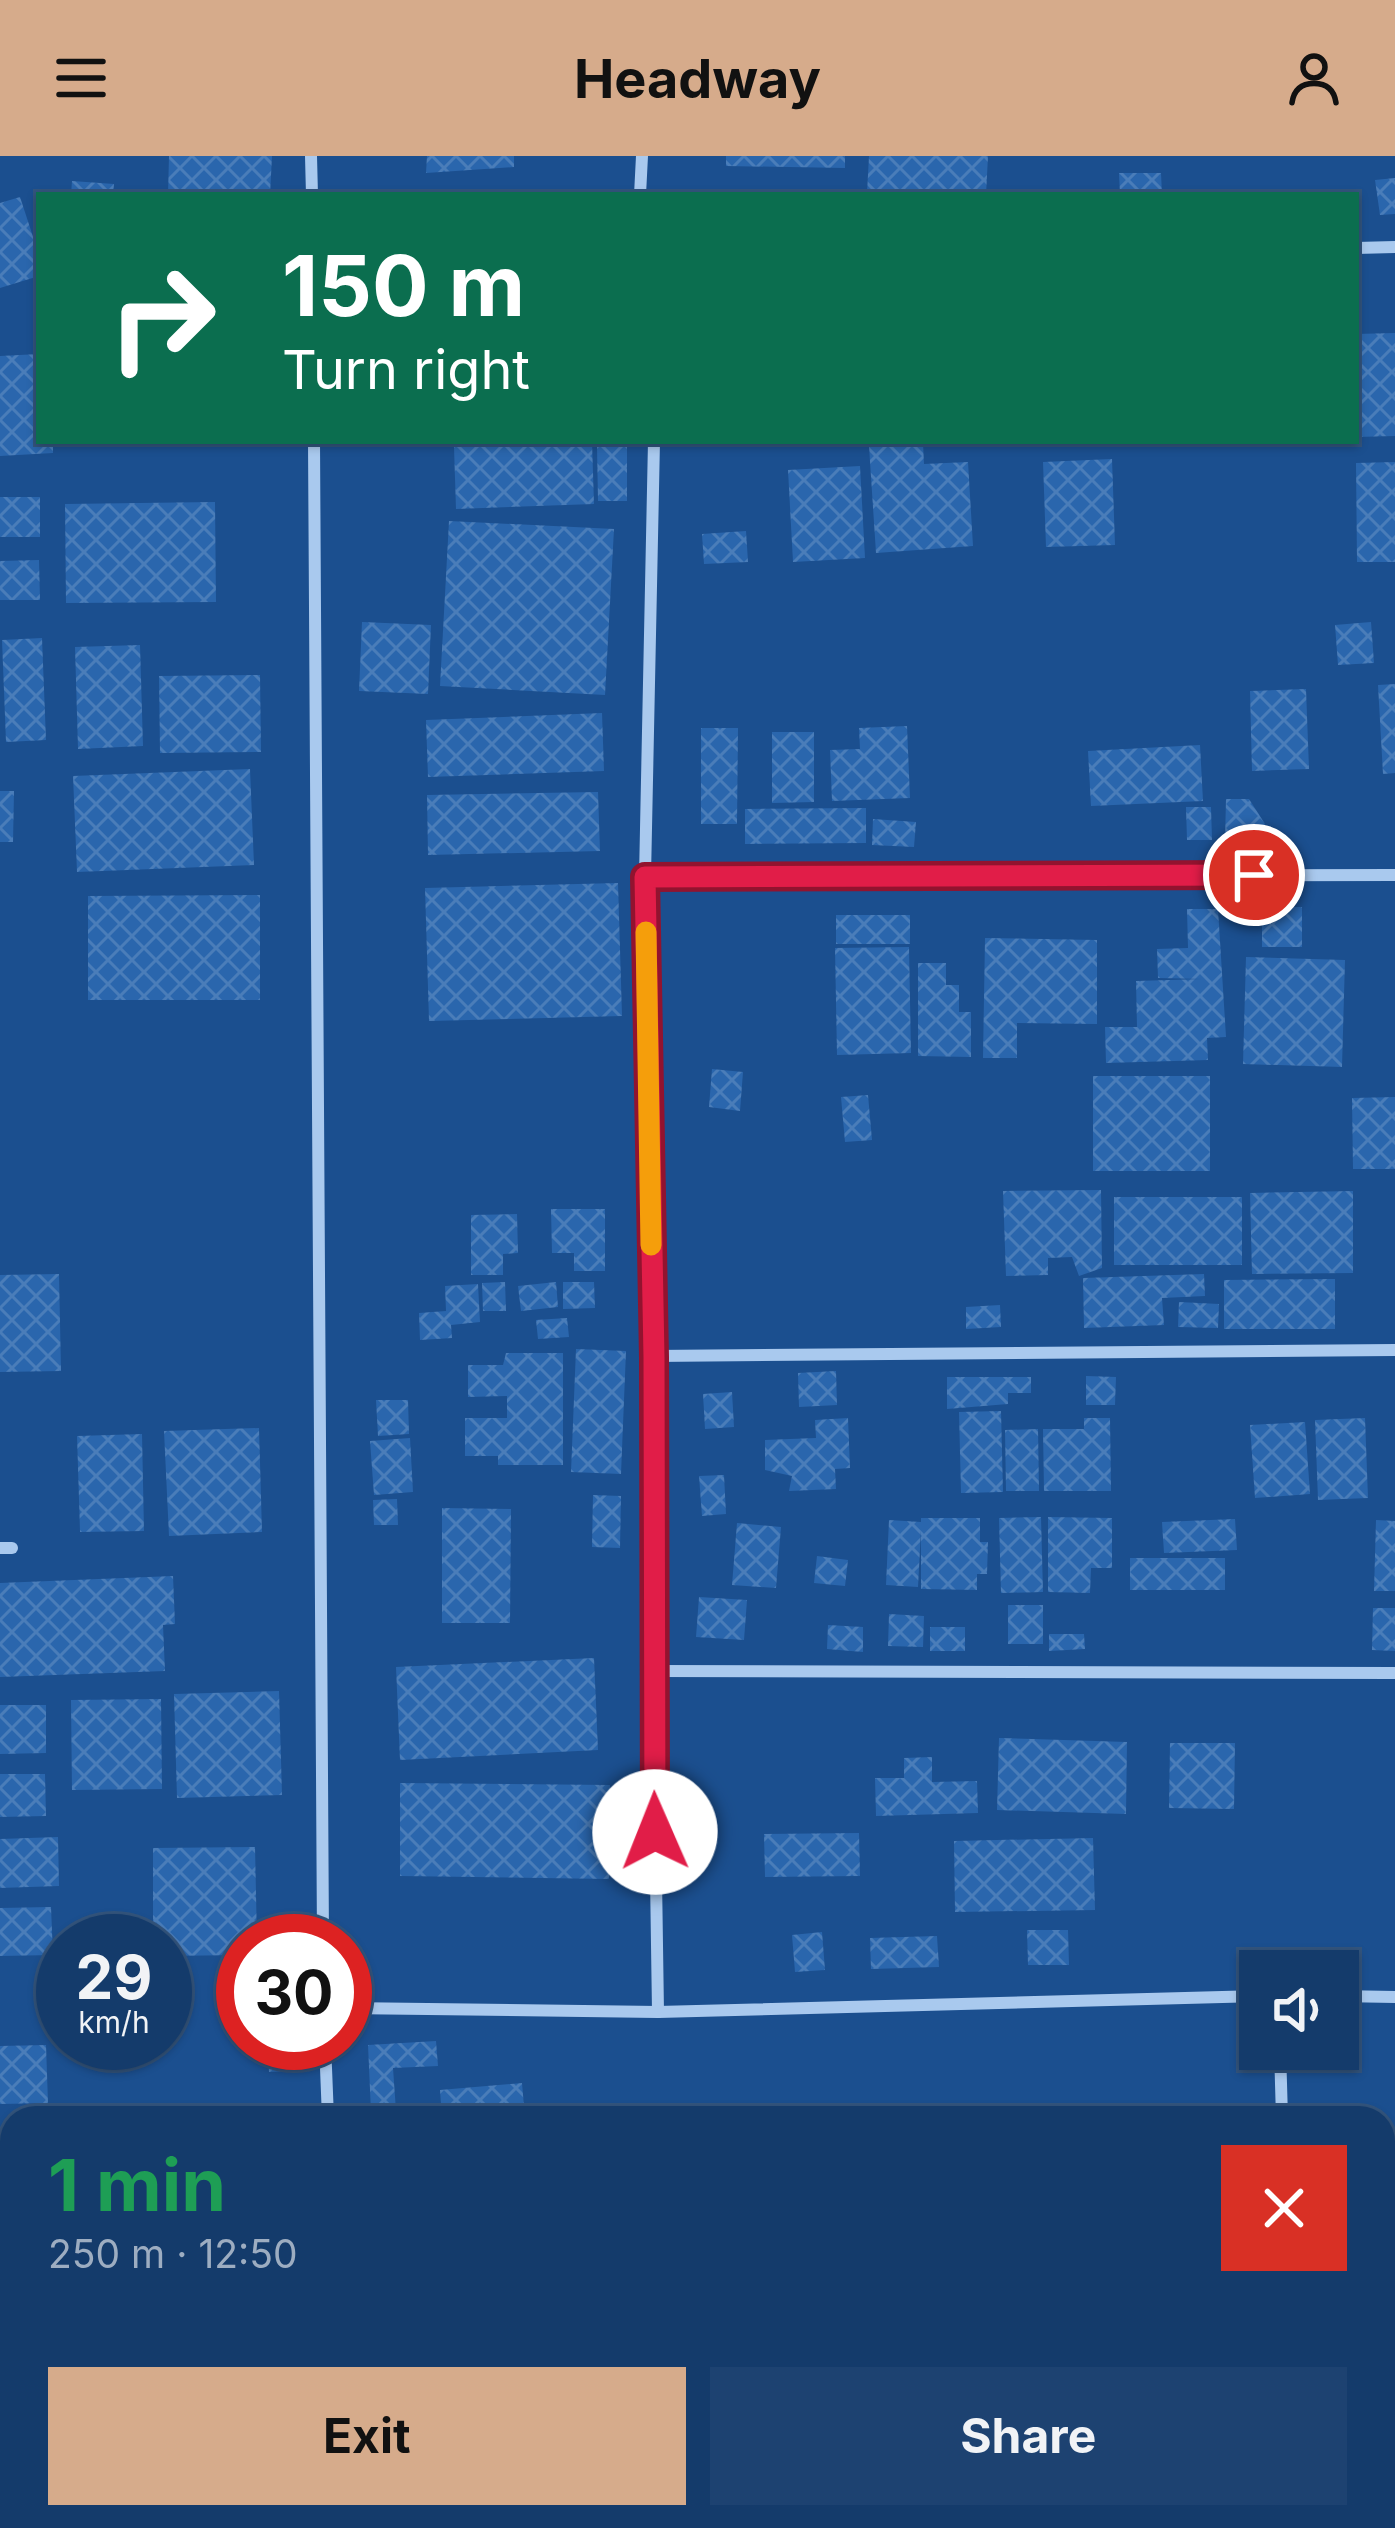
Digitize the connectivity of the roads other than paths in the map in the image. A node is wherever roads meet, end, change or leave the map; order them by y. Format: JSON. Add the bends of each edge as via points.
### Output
{"nodes":[{"id":1,"x":311,"y":156,"type":"edge"},
{"id":2,"x":642,"y":156,"type":"edge"},
{"id":3,"x":312,"y":192,"type":"edge"},
{"id":4,"x":640,"y":192,"type":"edge"},
{"id":5,"x":1359,"y":248,"type":"edge"},
{"id":6,"x":1395,"y":248,"type":"edge"},
{"id":7,"x":314,"y":444,"type":"edge"},
{"id":8,"x":654,"y":444,"type":"edge"},
{"id":9,"x":1395,"y":875,"type":"edge"},
{"id":10,"x":645,"y":877,"type":"junction"},
{"id":11,"x":1395,"y":1350,"type":"edge"},
{"id":12,"x":653,"y":1356,"type":"junction"},
{"id":13,"x":654,"y":1671,"type":"junction"},
{"id":14,"x":1395,"y":1673,"type":"edge"},
{"id":15,"x":323,"y":1914,"type":"edge"},
{"id":16,"x":1359,"y":1996,"type":"edge"},
{"id":17,"x":1395,"y":1996,"type":"edge"},
{"id":18,"x":1239,"y":1997,"type":"edge"},
{"id":19,"x":372,"y":2008,"type":"edge"},
{"id":20,"x":658,"y":2012,"type":"junction"},
{"id":21,"x":326,"y":2070,"type":"edge"},
{"id":22,"x":1281,"y":2070,"type":"edge"},
{"id":23,"x":328,"y":2106,"type":"edge"},
{"id":24,"x":1282,"y":2106,"type":"edge"}],
"edges":[{"from":1,"to":3,"type":"street"},
{"from":2,"to":4,"type":"street"},
{"from":5,"to":6,"type":"street"},
{"from":7,"to":15,"type":"street"},
{"from":8,"to":10,"type":"street"},
{"from":9,"to":10,"type":"street"},
{"from":10,"to":12,"type":"street"},
{"from":11,"to":12,"type":"street"},
{"from":12,"to":13,"type":"street"},
{"from":13,"to":14,"type":"street"},
{"from":13,"to":20,"type":"street"},
{"from":16,"to":17,"type":"street"},
{"from":18,"to":20,"type":"street"},
{"from":19,"to":20,"type":"street"},
{"from":21,"to":23,"type":"street"},
{"from":22,"to":24,"type":"street"}]}
